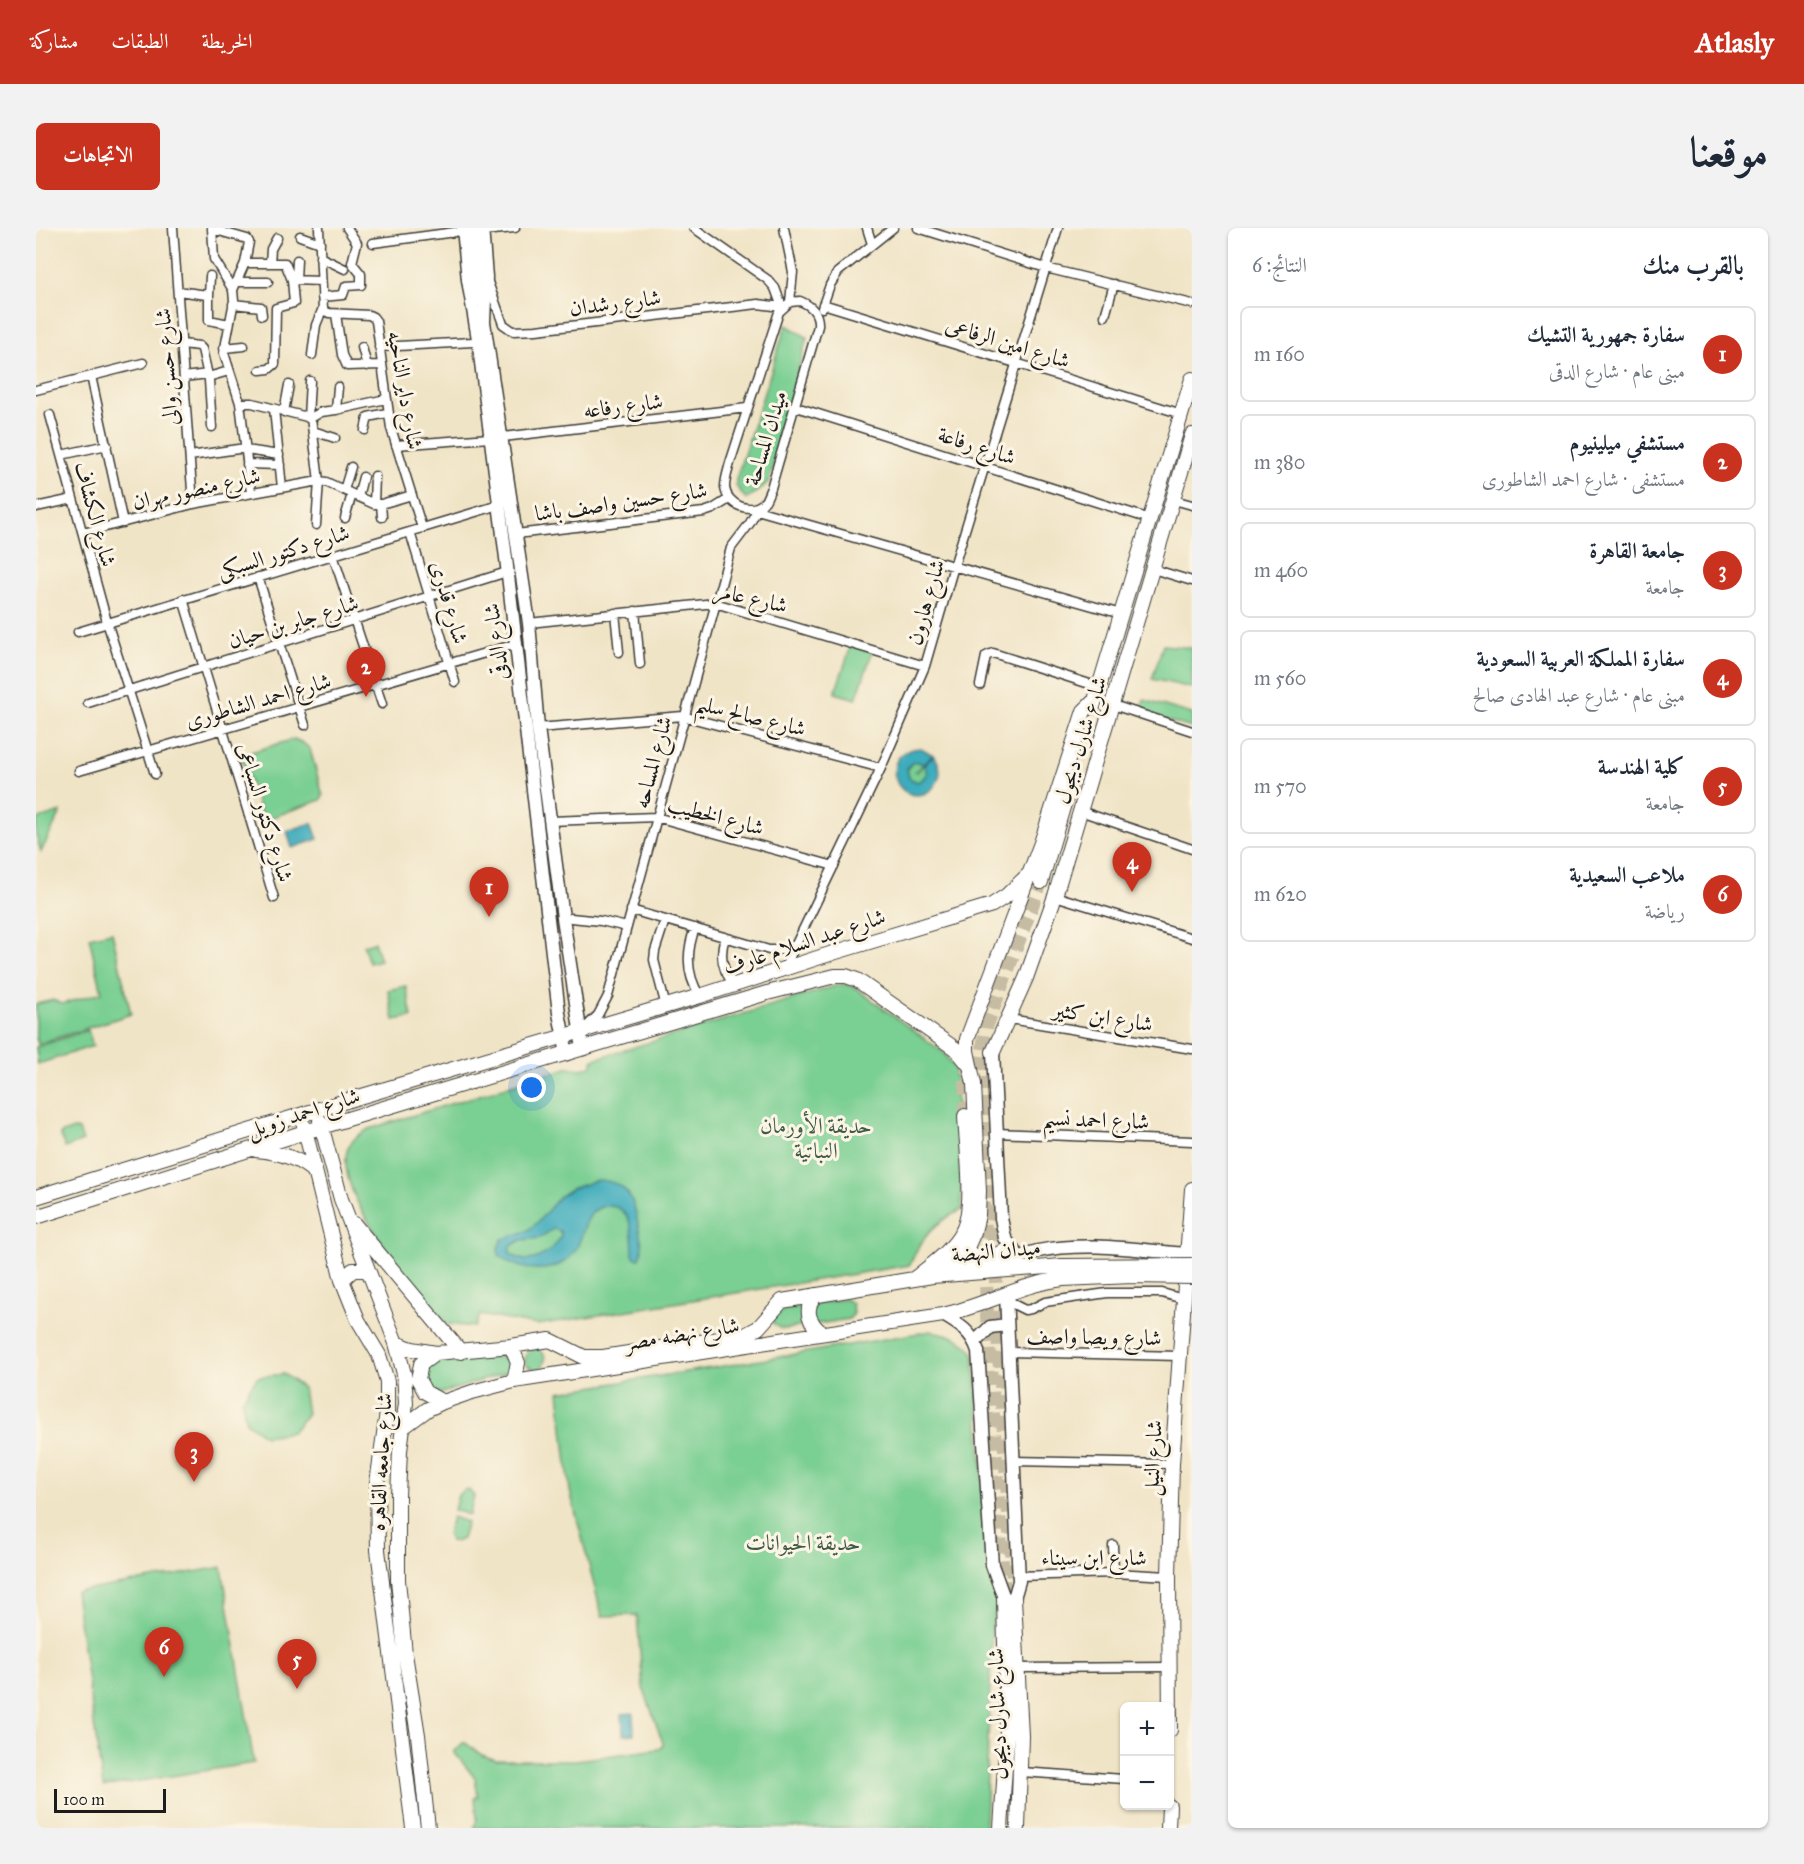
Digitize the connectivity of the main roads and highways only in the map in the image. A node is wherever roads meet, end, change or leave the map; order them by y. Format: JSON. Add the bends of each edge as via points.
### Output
{"nodes":[{"id":1,"x":458,"y":229,"type":"edge"},
{"id":2,"x":478,"y":229,"type":"edge"},
{"id":3,"x":477,"y":280,"type":"junction"},
{"id":4,"x":479,"y":354,"type":"junction"},
{"id":5,"x":1192,"y":379,"type":"edge"},
{"id":6,"x":1192,"y":435,"type":"edge"},
{"id":7,"x":496,"y":437,"type":"junction"},
{"id":8,"x":1035,"y":877,"type":"junction"},
{"id":9,"x":784,"y":970,"type":"junction"},
{"id":10,"x":790,"y":987,"type":"junction"},
{"id":11,"x":580,"y":1032,"type":"junction"},
{"id":12,"x":564,"y":1037,"type":"junction"},
{"id":13,"x":583,"y":1049,"type":"junction"},
{"id":14,"x":993,"y":1052,"type":"joint"},
{"id":15,"x":567,"y":1054,"type":"junction"},
{"id":16,"x":970,"y":1066,"type":"junction"},
{"id":17,"x":318,"y":1110,"type":"junction"},
{"id":18,"x":301,"y":1115,"type":"junction"},
{"id":19,"x":965,"y":1116,"type":"tunnel mouth"},
{"id":20,"x":321,"y":1127,"type":"junction"},
{"id":21,"x":305,"y":1133,"type":"junction"},
{"id":22,"x":222,"y":1140,"type":"junction"},
{"id":23,"x":254,"y":1149,"type":"junction"},
{"id":24,"x":227,"y":1158,"type":"junction"},
{"id":25,"x":315,"y":1173,"type":"junction"},
{"id":26,"x":1192,"y":1189,"type":"edge"},
{"id":27,"x":36,"y":1197,"type":"edge"},
{"id":28,"x":347,"y":1216,"type":"junction"},
{"id":29,"x":36,"y":1217,"type":"edge"},
{"id":30,"x":966,"y":1250,"type":"junction"},
{"id":31,"x":1015,"y":1252,"type":"junction"},
{"id":32,"x":1189,"y":1259,"type":"edge"},
{"id":33,"x":368,"y":1270,"type":"junction"},
{"id":34,"x":1063,"y":1273,"type":"junction"},
{"id":35,"x":932,"y":1276,"type":"junction"},
{"id":36,"x":1192,"y":1277,"type":"edge"},
{"id":37,"x":913,"y":1279,"type":"junction"},
{"id":38,"x":342,"y":1280,"type":"junction"},
{"id":39,"x":1006,"y":1294,"type":"junction"},
{"id":40,"x":816,"y":1295,"type":"junction"},
{"id":41,"x":978,"y":1305,"type":"joint"},
{"id":42,"x":943,"y":1315,"type":"junction"},
{"id":43,"x":1007,"y":1325,"type":"junction"},
{"id":44,"x":822,"y":1333,"type":"junction"},
{"id":45,"x":975,"y":1342,"type":"junction"},
{"id":46,"x":396,"y":1343,"type":"junction"},
{"id":47,"x":511,"y":1346,"type":"junction"},
{"id":48,"x":461,"y":1352,"type":"junction"},
{"id":49,"x":436,"y":1353,"type":"junction"},
{"id":50,"x":514,"y":1381,"type":"junction"},
{"id":51,"x":443,"y":1402,"type":"junction"},
{"id":52,"x":402,"y":1428,"type":"junction"},
{"id":53,"x":1009,"y":1598,"type":"junction"},
{"id":54,"x":1170,"y":1702,"type":"edge"},
{"id":55,"x":418,"y":1735,"type":"junction"},
{"id":56,"x":402,"y":1737,"type":"junction"},
{"id":57,"x":1169,"y":1810,"type":"edge"},
{"id":58,"x":413,"y":1828,"type":"edge"},
{"id":59,"x":428,"y":1828,"type":"edge"},
{"id":60,"x":1001,"y":1828,"type":"edge"},
{"id":61,"x":1018,"y":1828,"type":"edge"},
{"id":62,"x":1168,"y":1828,"type":"edge"}],
"edges":[{"from":1,"to":3,"type":"main road"},
{"from":1,"to":4,"type":"main road","name":"شارع الدقى","via":[[463,296],[469,331]]},
{"from":2,"to":3,"type":"main road"},
{"from":3,"to":4,"type":"main road"},
{"from":3,"to":7,"type":"main road","name":"شارع الدقى"},
{"from":4,"to":7,"type":"main road","name":"شارع الدقى"},
{"from":5,"to":8,"type":"main road","name":"شارع شارل ديجول","via":[[1097,694]]},
{"from":6,"to":14,"type":"main road","name":"شارع شارل ديجول","via":[[1043,935]]},
{"from":7,"to":11,"type":"main road","name":"شارع الدقى","via":[[529,623],[538,728]]},
{"from":7,"to":12,"type":"main road","name":"شارع الدقى","via":[[499,505]]},
{"from":8,"to":9,"type":"main road","name":"شارع عبد السلام عارف","via":[[992,905]]},
{"from":8,"to":16,"type":"main road","name":"شارع شارل ديجول","via":[[967,1039]]},
{"from":9,"to":10,"type":"main road"},
{"from":9,"to":11,"type":"main road","name":"شارع عبد السلام عارف"},
{"from":10,"to":13,"type":"main road","name":"شارع عبد السلام عارف"},
{"from":10,"to":16,"type":"main road","name":"شارع عبد السلام عارف","via":[[835,976],[852,978],[957,1050]]},
{"from":11,"to":12,"type":"main road","name":"شارع احمد زويل"},
{"from":11,"to":13,"type":"main road","name":"شارع الدقى"},
{"from":12,"to":15,"type":"main road","name":"شارع الدقى"},
{"from":12,"to":17,"type":"main road","name":"شارع احمد زويل"},
{"from":13,"to":15,"type":"main road","name":"شارع احمد زويل"},
{"from":14,"to":31,"type":"main road","via":[[1001,1218],[1005,1238]]},
{"from":15,"to":20,"type":"main road","name":"شارع احمد زويل"},
{"from":16,"to":30,"type":"main road","name":"شارع شارل ديجول","via":[[979,1207]]},
{"from":17,"to":18,"type":"main road","name":"شارع احمد زويل"},
{"from":17,"to":20,"type":"main road","name":"شارع جامعه القاهره"},
{"from":18,"to":21,"type":"main road","name":"شارع جامعه القاهره"},
{"from":18,"to":22,"type":"main road","name":"شارع احمد زويل"},
{"from":19,"to":37,"type":"main road","via":[[968,1217],[962,1234],[944,1255]]},
{"from":20,"to":21,"type":"main road","name":"شارع احمد زويل"},
{"from":20,"to":28,"type":"main road","name":"شارع جامعه القاهره"},
{"from":21,"to":23,"type":"main road","name":"شارع احمد زويل"},
{"from":21,"to":25,"type":"main road","name":"شارع جامعه القاهره"},
{"from":22,"to":24,"type":"main road"},
{"from":22,"to":27,"type":"main road","name":"شارع احمد زويل"},
{"from":23,"to":24,"type":"main road","name":"شارع احمد زويل"},
{"from":23,"to":25,"type":"main road","via":[[288,1157]]},
{"from":24,"to":29,"type":"main road","name":"شارع احمد زويل"},
{"from":25,"to":38,"type":"main road","name":"شارع جامعه القاهره"},
{"from":26,"to":32,"type":"main road","name":"شارع النيل"},
{"from":28,"to":33,"type":"main road","name":"شارع جامعه القاهره"},
{"from":28,"to":48,"type":"main road"},
{"from":30,"to":31,"type":"main road","via":[[982,1257]]},
{"from":30,"to":35,"type":"main road"},
{"from":31,"to":32,"type":"main road","via":[[1108,1247]]},
{"from":31,"to":35,"type":"main road"},
{"from":32,"to":34,"type":"main road","bridge":true},
{"from":32,"to":54,"type":"main road","name":"شارع النيل","via":[[1172,1464]]},
{"from":33,"to":38,"type":"main road","via":[[353,1270]]},
{"from":33,"to":46,"type":"main road","name":"شارع جامعه القاهره"},
{"from":34,"to":35,"type":"main road","name":"ميدان النهضة"},
{"from":34,"to":36,"type":"main road","bridge":true},
{"from":34,"to":39,"type":"main road","name":"ميدان النهضة"},
{"from":35,"to":37,"type":"main road","name":"شارع نهضه مصر"},
{"from":37,"to":40,"type":"main road","name":"شارع نهضه مصر"},
{"from":38,"to":56,"type":"main road","name":"شارع جامعه القاهره","via":[[358,1320],[379,1355],[387,1381],[377,1524]]},
{"from":39,"to":41,"type":"main road","name":"ميدان النهضة"},
{"from":39,"to":43,"type":"main road"},
{"from":40,"to":44,"type":"main road","via":[[809,1305],[809,1317]]},
{"from":40,"to":47,"type":"main road","name":"شارع نهضه مصر","via":[[782,1301],[764,1322],[745,1335],[594,1358],[576,1354],[550,1340]]},
{"from":41,"to":42,"type":"main road","name":"شارع نهضه مصر"},
{"from":42,"to":44,"type":"main road","name":"شارع نهضه مصر"},
{"from":42,"to":45,"type":"main road","via":[[965,1328]]},
{"from":43,"to":45,"type":"main road","via":[[990,1327]]},
{"from":43,"to":53,"type":"main road","via":[[1018,1575],[1018,1587]]},
{"from":44,"to":50,"type":"main road","name":"شارع نهضه مصر"},
{"from":45,"to":53,"type":"main road","via":[[993,1565]]},
{"from":46,"to":49,"type":"main road","name":"شارع نهضه مصر"},
{"from":46,"to":52,"type":"main road","name":"شارع جامعه القاهره","via":[[406,1386]]},
{"from":47,"to":48,"type":"main road","name":"شارع نهضه مصر"},
{"from":47,"to":50,"type":"main road","via":[[518,1363]]},
{"from":48,"to":49,"type":"main road","name":"شارع نهضه مصر"},
{"from":49,"to":51,"type":"main road","via":[[421,1364],[418,1379],[425,1392]]},
{"from":50,"to":51,"type":"main road","name":"شارع نهضه مصر"},
{"from":51,"to":52,"type":"main road","name":"شارع نهضه مصر"},
{"from":52,"to":55,"type":"main road","name":"شارع جامعه القاهره","via":[[398,1580]]},
{"from":53,"to":60,"type":"main road","name":"شارع شارل ديجول"},
{"from":53,"to":61,"type":"main road","name":"شارع شارل ديجول","via":[[1017,1668],[1021,1772]]},
{"from":55,"to":56,"type":"main road"},
{"from":55,"to":59,"type":"main road","name":"شارع جامعه القاهره"},
{"from":56,"to":58,"type":"main road","name":"شارع جامعه القاهره"},
{"from":57,"to":62,"type":"main road"}]}
